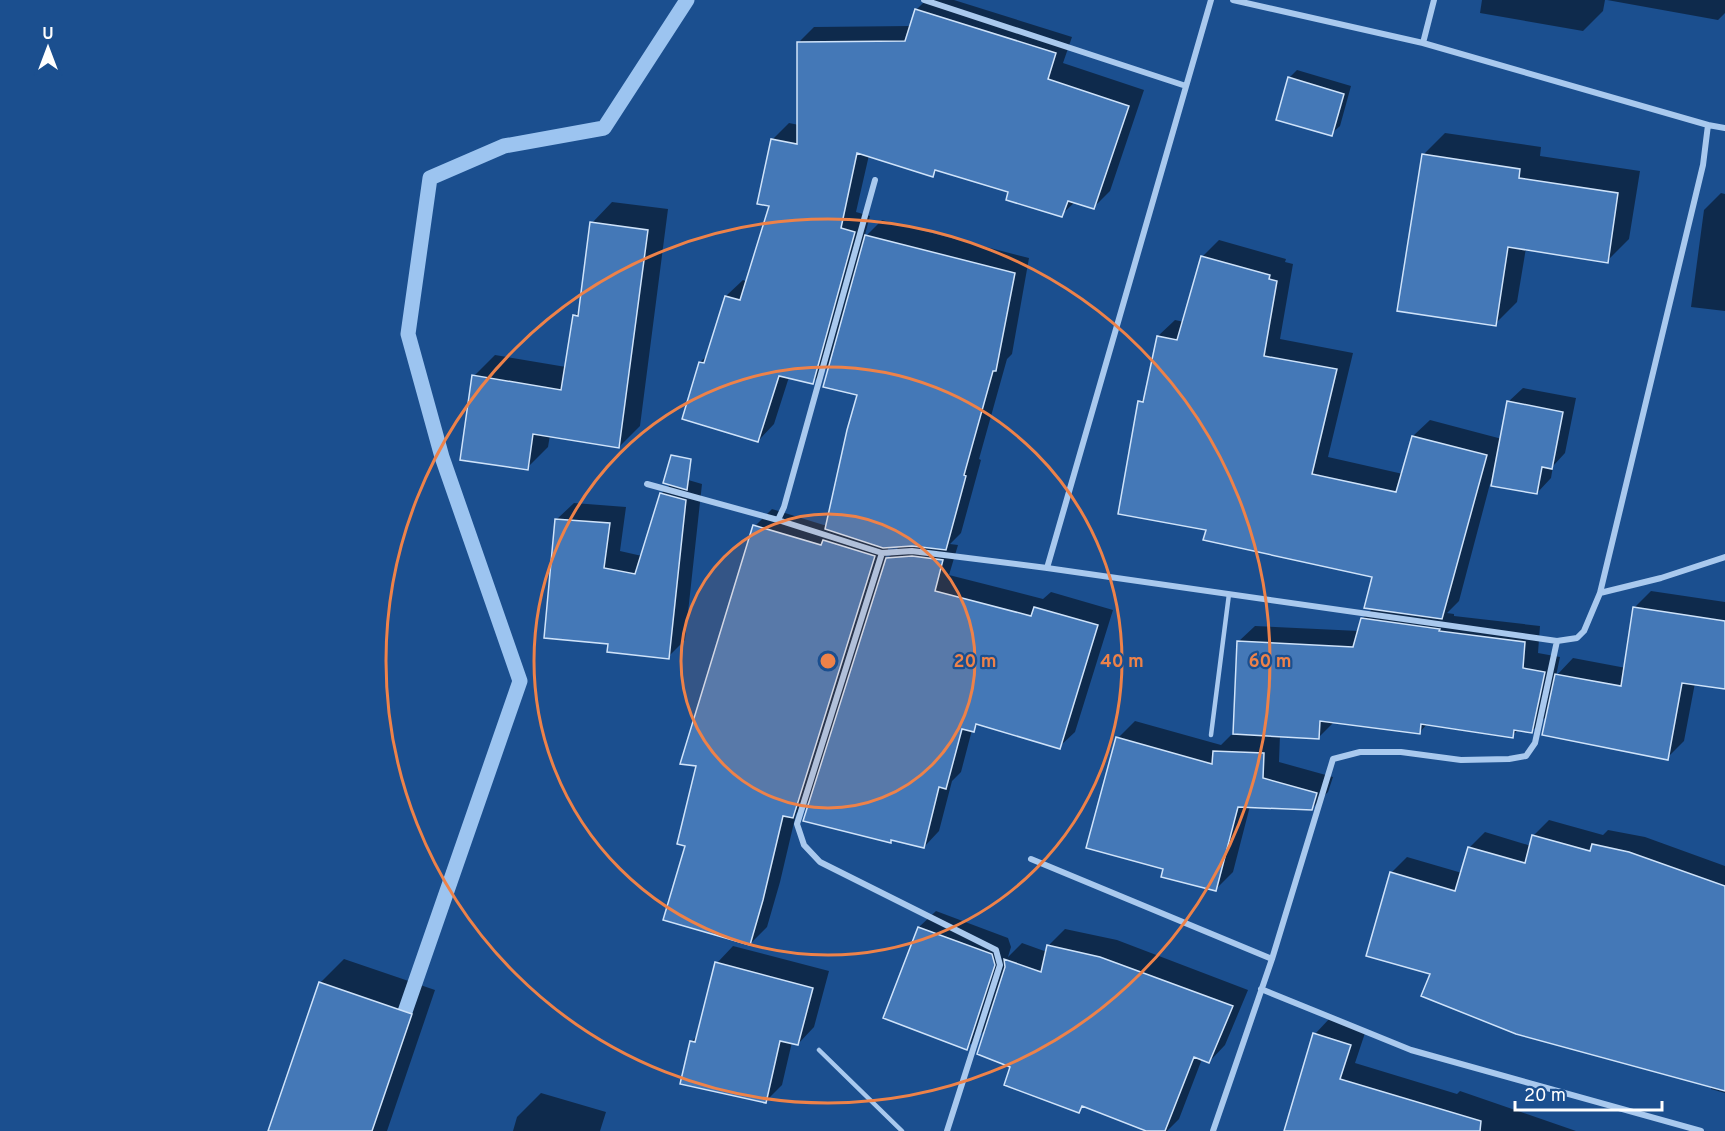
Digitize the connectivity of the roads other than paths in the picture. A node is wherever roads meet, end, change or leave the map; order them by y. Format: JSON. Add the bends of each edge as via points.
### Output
{"nodes":[{"id":1,"x":924,"y":0,"type":"edge"},
{"id":2,"x":1211,"y":0,"type":"edge"},
{"id":3,"x":1233,"y":0,"type":"edge"},
{"id":4,"x":1434,"y":0,"type":"edge"},
{"id":5,"x":1423,"y":43,"type":"junction"},
{"id":6,"x":1186,"y":86,"type":"junction"},
{"id":7,"x":1708,"y":125,"type":"junction"},
{"id":8,"x":1725,"y":128,"type":"edge"},
{"id":9,"x":875,"y":180,"type":"dead end"},
{"id":10,"x":647,"y":484,"type":"dead end"},
{"id":11,"x":778,"y":520,"type":"junction"},
{"id":12,"x":882,"y":553,"type":"junction"},
{"id":13,"x":1725,"y":557,"type":"edge"},
{"id":14,"x":1047,"y":568,"type":"junction"},
{"id":15,"x":1600,"y":593,"type":"junction"},
{"id":16,"x":1229,"y":594,"type":"junction"},
{"id":17,"x":1557,"y":641,"type":"junction"},
{"id":18,"x":1211,"y":735,"type":"dead end"},
{"id":19,"x":1031,"y":859,"type":"dead end"},
{"id":20,"x":1272,"y":959,"type":"junction"},
{"id":21,"x":1261,"y":989,"type":"junction"},
{"id":22,"x":819,"y":1050,"type":"dead end"},
{"id":23,"x":902,"y":1131,"type":"edge"},
{"id":24,"x":947,"y":1131,"type":"edge"},
{"id":25,"x":1213,"y":1131,"type":"edge"},
{"id":26,"x":1701,"y":1131,"type":"edge"}],
"edges":[{"from":1,"to":6,"type":"street"},
{"from":2,"to":6,"type":"street"},
{"from":3,"to":5,"type":"street"},
{"from":4,"to":5,"type":"street"},
{"from":5,"to":7,"type":"street"},
{"from":6,"to":14,"type":"street"},
{"from":7,"to":8,"type":"street"},
{"from":7,"to":15,"type":"street","via":[[1703,165]]},
{"from":9,"to":11,"type":"street"},
{"from":10,"to":11,"type":"street"},
{"from":11,"to":12,"type":"street"},
{"from":12,"to":14,"type":"street","via":[[912,551]]},
{"from":12,"to":24,"type":"street","via":[[797,824],[804,845],[820,862],[996,950],[1000,965]]},
{"from":13,"to":15,"type":"street"},
{"from":14,"to":16,"type":"street"},
{"from":15,"to":17,"type":"street","via":[[1584,631],[1577,638]]},
{"from":16,"to":17,"type":"street"},
{"from":16,"to":18,"type":"lane"},
{"from":17,"to":20,"type":"street","via":[[1536,743],[1526,756],[1461,760],[1401,752],[1360,752],[1333,759]]},
{"from":19,"to":20,"type":"street"},
{"from":20,"to":21,"type":"street"},
{"from":21,"to":25,"type":"street"},
{"from":21,"to":26,"type":"street","via":[[1411,1050]]},
{"from":22,"to":23,"type":"lane"}]}
